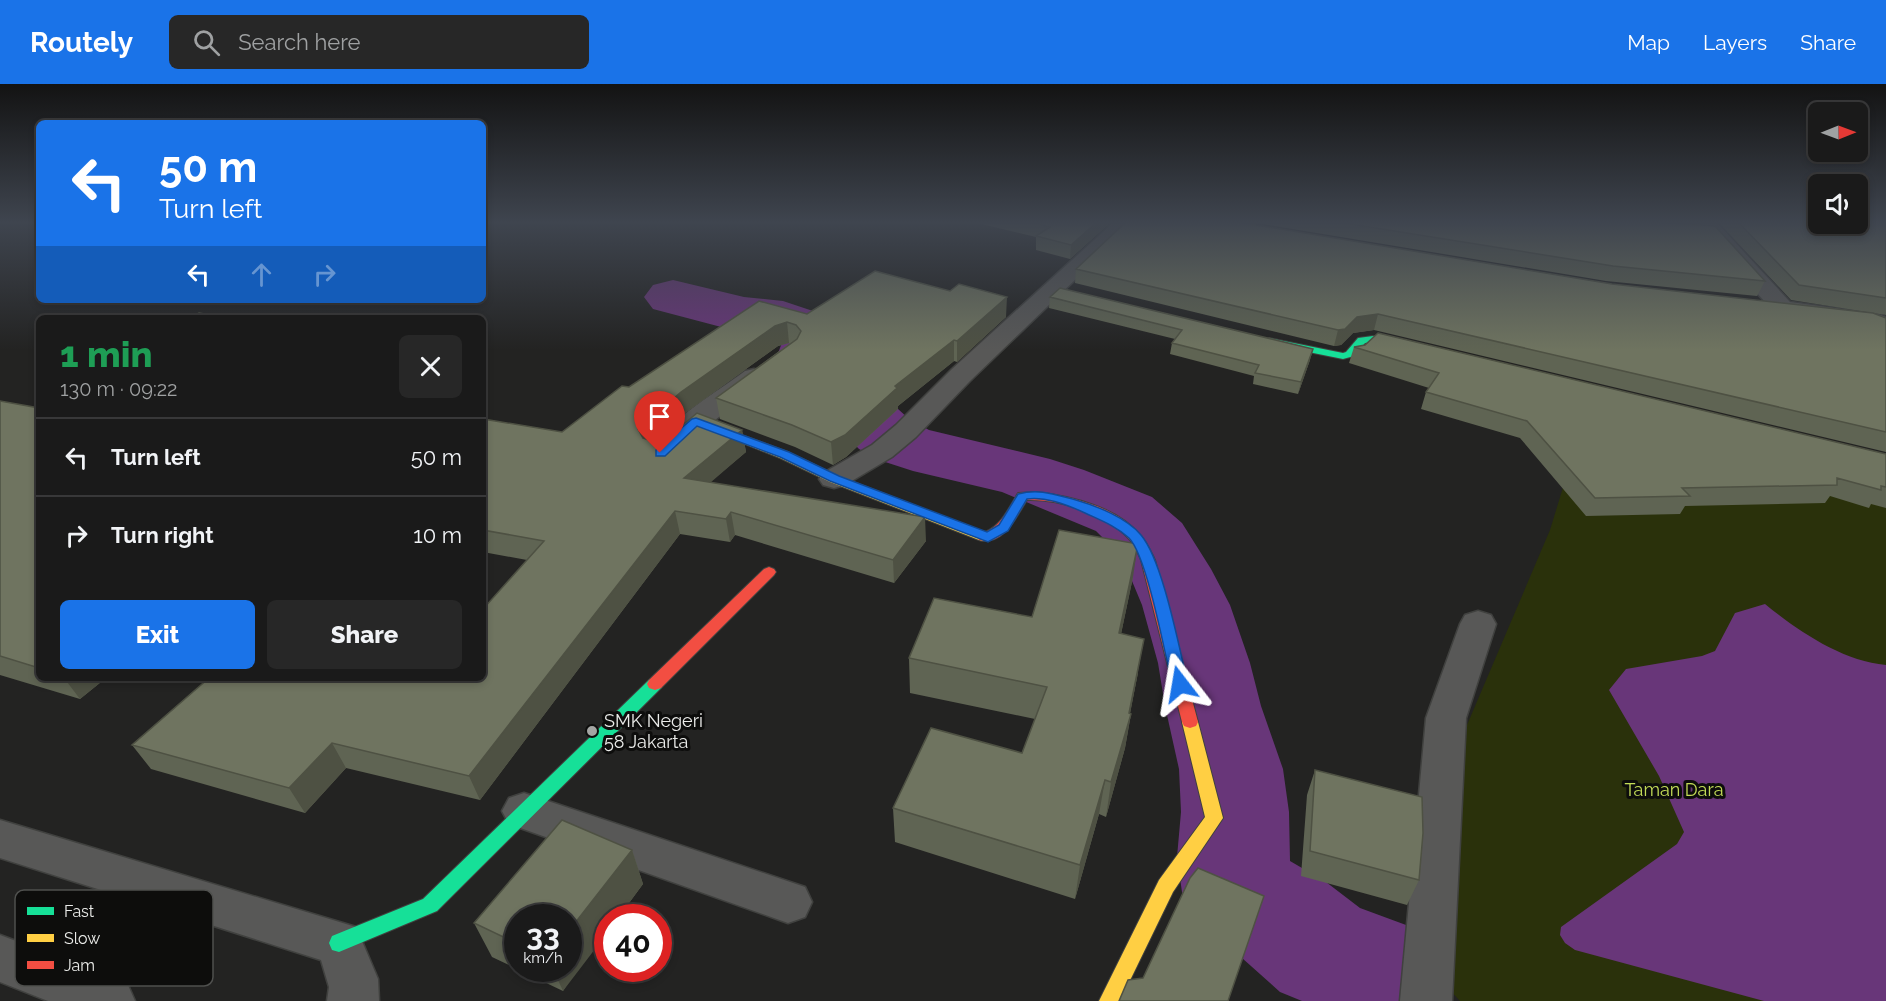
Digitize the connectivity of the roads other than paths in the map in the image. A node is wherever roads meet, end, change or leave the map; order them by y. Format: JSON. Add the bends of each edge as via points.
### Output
{"nodes":[{"id":1,"x":1084,"y":265,"type":"edge"},
{"id":2,"x":1744,"y":265,"type":"edge"},
{"id":3,"x":1751,"y":305,"type":"edge"},
{"id":4,"x":1783,"y":308,"type":"junction"},
{"id":5,"x":1883,"y":324,"type":"edge"},
{"id":6,"x":1253,"y":337,"type":"edge"},
{"id":7,"x":1431,"y":352,"type":"edge"},
{"id":8,"x":779,"y":359,"type":"edge"},
{"id":9,"x":696,"y":421,"type":"junction"},
{"id":10,"x":660,"y":453,"type":"edge"},
{"id":11,"x":834,"y":479,"type":"junction"},
{"id":12,"x":769,"y":572,"type":"dead end"},
{"id":13,"x":1478,"y":624,"type":"dead end"},
{"id":14,"x":524,"y":811,"type":"junction"},
{"id":15,"x":0,"y":839,"type":"edge"},
{"id":16,"x":166,"y":890,"type":"edge"},
{"id":17,"x":788,"y":902,"type":"dead end"},
{"id":18,"x":213,"y":904,"type":"edge"},
{"id":19,"x":339,"y":943,"type":"junction"},
{"id":20,"x":0,"y":958,"type":"edge"},
{"id":21,"x":15,"y":964,"type":"edge"},
{"id":22,"x":71,"y":986,"type":"edge"},
{"id":23,"x":109,"y":1001,"type":"edge"},
{"id":24,"x":353,"y":1001,"type":"edge"},
{"id":25,"x":1109,"y":1001,"type":"edge"},
{"id":26,"x":1426,"y":1001,"type":"edge"}],
"edges":[{"from":1,"to":11,"type":"street","via":[[906,431],[882,451]]},
{"from":2,"to":4,"type":"street"},
{"from":3,"to":4,"type":"street"},
{"from":4,"to":5,"type":"street"},
{"from":6,"to":7,"type":"street","via":[[1334,356],[1350,354],[1362,340],[1373,339]]},
{"from":8,"to":9,"type":"street"},
{"from":9,"to":10,"type":"street"},
{"from":9,"to":11,"type":"street"},
{"from":11,"to":25,"type":"street","via":[[988,537],[1004,528],[1023,496],[1038,494],[1078,505],[1136,537],[1148,560],[1214,818],[1166,886]]},
{"from":12,"to":14,"type":"street"},
{"from":13,"to":26,"type":"street","via":[[1446,718]]},
{"from":14,"to":17,"type":"street"},
{"from":14,"to":19,"type":"street","via":[[430,905]]},
{"from":15,"to":16,"type":"street"},
{"from":18,"to":19,"type":"street"},
{"from":19,"to":24,"type":"street","via":[[352,976]]},
{"from":20,"to":21,"type":"street"},
{"from":22,"to":23,"type":"street"}]}
